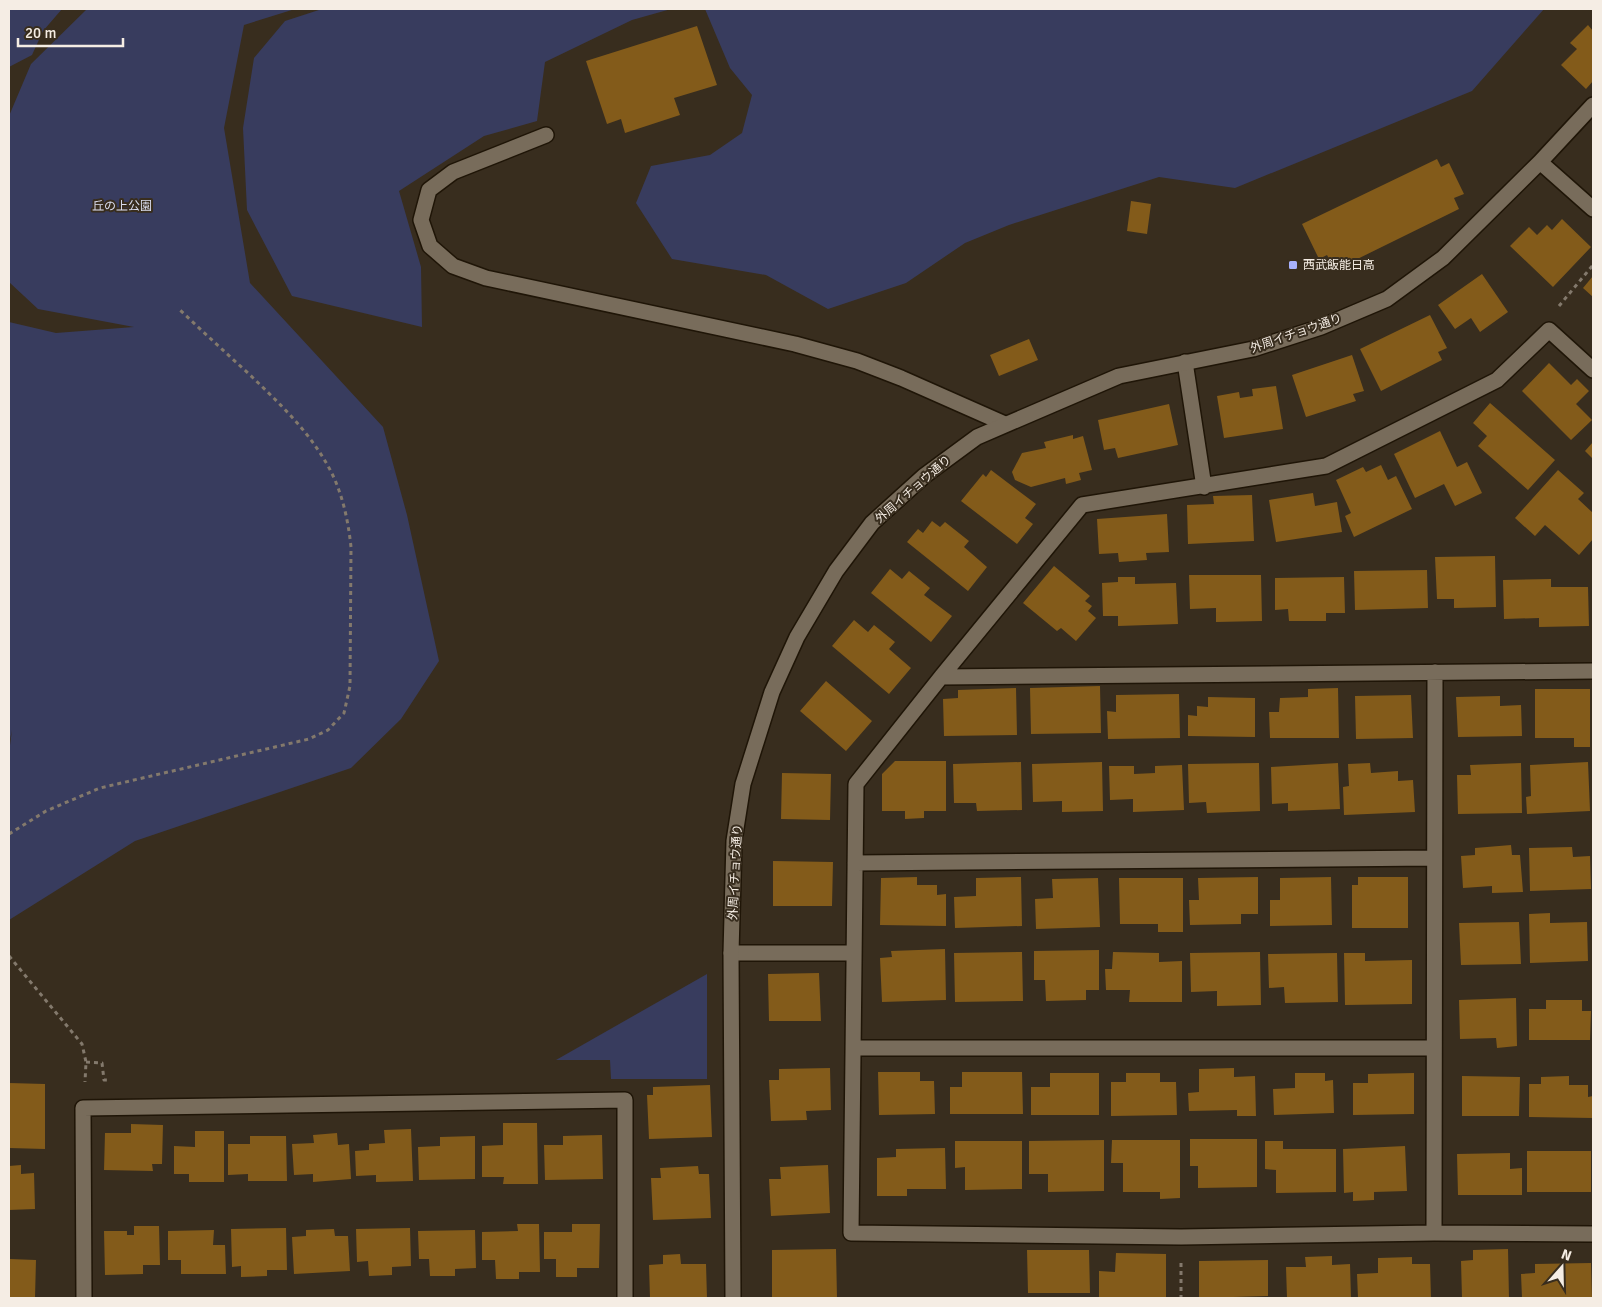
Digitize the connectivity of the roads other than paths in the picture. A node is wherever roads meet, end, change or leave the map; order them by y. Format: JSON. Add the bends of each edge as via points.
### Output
{"nodes":[{"id":1,"x":1593,"y":105,"type":"edge"},
{"id":2,"x":546,"y":136,"type":"dead end"},
{"id":3,"x":1540,"y":162,"type":"junction"},
{"id":4,"x":1593,"y":209,"type":"edge"},
{"id":5,"x":1185,"y":362,"type":"junction"},
{"id":6,"x":1593,"y":370,"type":"edge"},
{"id":7,"x":1006,"y":424,"type":"junction"},
{"id":8,"x":1204,"y":487,"type":"junction"},
{"id":9,"x":1593,"y":671,"type":"edge"},
{"id":10,"x":1435,"y":672,"type":"junction"},
{"id":11,"x":941,"y":677,"type":"junction"},
{"id":12,"x":1434,"y":858,"type":"junction"},
{"id":13,"x":855,"y":863,"type":"junction"},
{"id":14,"x":731,"y":953,"type":"junction"},
{"id":15,"x":854,"y":953,"type":"junction"},
{"id":16,"x":853,"y":1048,"type":"junction"},
{"id":17,"x":1434,"y":1048,"type":"junction"},
{"id":18,"x":1434,"y":1234,"type":"junction"},
{"id":19,"x":1593,"y":1234,"type":"edge"},
{"id":20,"x":84,"y":1298,"type":"edge"},
{"id":21,"x":625,"y":1298,"type":"edge"},
{"id":22,"x":733,"y":1298,"type":"edge"}],
"edges":[{"from":1,"to":3,"type":"street","name":"外周イチョウ通り"},
{"from":2,"to":7,"type":"street","via":[[453,172],[429,190],[421,220],[430,246],[453,266],[486,278],[796,344],[857,361]]},
{"from":3,"to":4,"type":"street"},
{"from":3,"to":5,"type":"street","name":"外周イチョウ通り","via":[[1443,258],[1387,299],[1321,327],[1253,349]]},
{"from":5,"to":7,"type":"street","name":"外周イチョウ通り","via":[[1119,376]]},
{"from":5,"to":8,"type":"street"},
{"from":6,"to":8,"type":"street","via":[[1549,330],[1497,380],[1326,466]]},
{"from":7,"to":14,"type":"street","name":"外周イチョウ通り","via":[[977,437],[924,476],[872,523],[836,571],[798,637],[772,692],[743,784],[734,841]]},
{"from":8,"to":11,"type":"street","via":[[1082,505]]},
{"from":9,"to":10,"type":"street"},
{"from":10,"to":11,"type":"street"},
{"from":10,"to":12,"type":"street"},
{"from":11,"to":13,"type":"street","via":[[856,784]]},
{"from":12,"to":13,"type":"street"},
{"from":12,"to":17,"type":"street"},
{"from":13,"to":15,"type":"street"},
{"from":14,"to":15,"type":"street"},
{"from":14,"to":22,"type":"street","name":"外周イチョウ通り"},
{"from":15,"to":16,"type":"street"},
{"from":16,"to":17,"type":"street"},
{"from":16,"to":18,"type":"street","via":[[851,1233],[1181,1238]]},
{"from":17,"to":18,"type":"street"},
{"from":18,"to":19,"type":"street"},
{"from":20,"to":21,"type":"street","via":[[84,1108],[625,1100]]}]}
